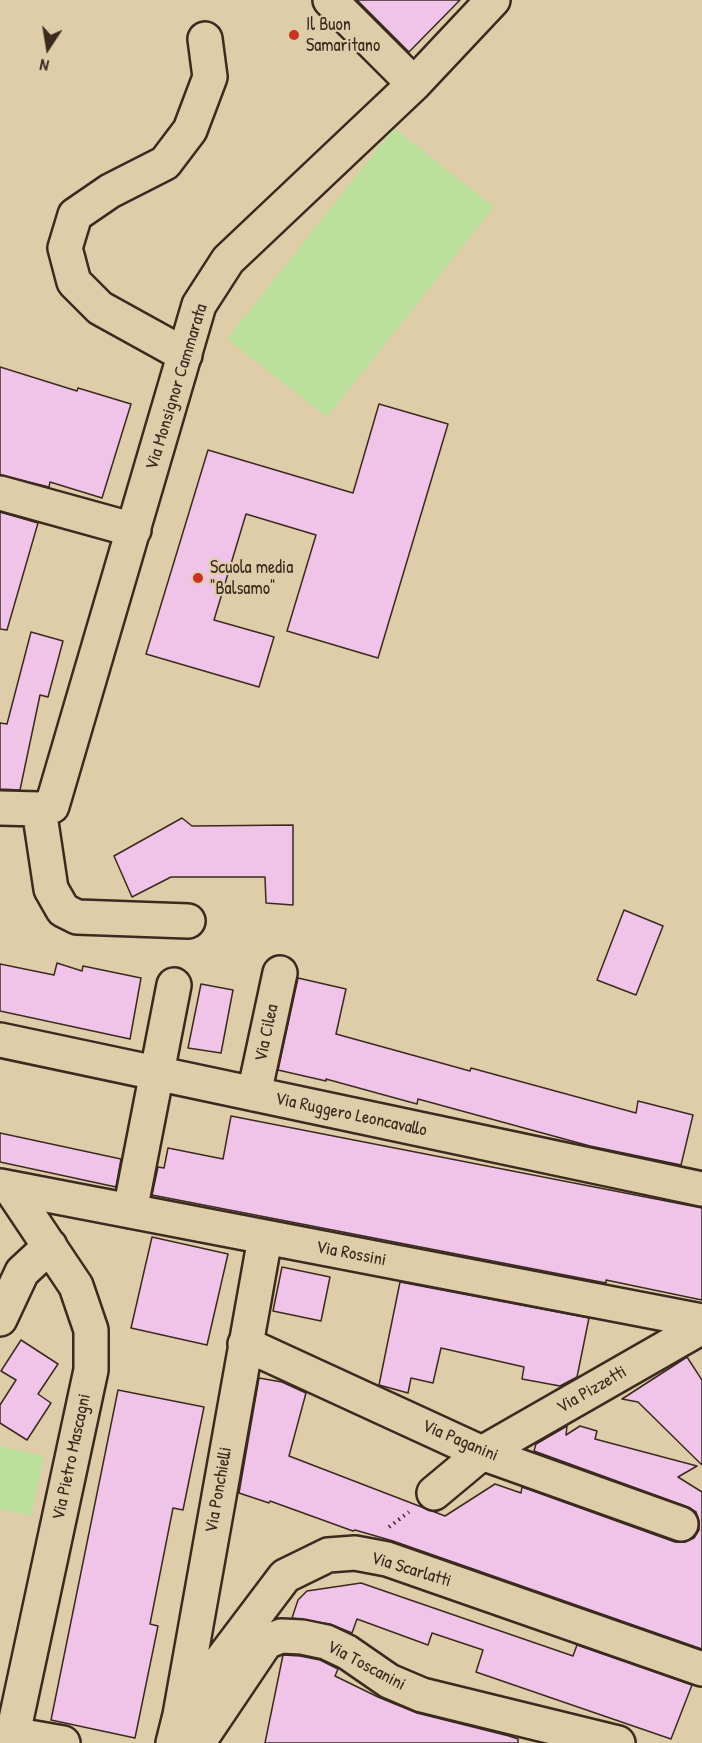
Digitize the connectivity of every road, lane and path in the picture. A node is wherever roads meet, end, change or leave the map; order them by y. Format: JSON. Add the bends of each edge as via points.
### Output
{"nodes":[{"id":1,"x":330,"y":0,"type":"edge"},
{"id":2,"x":493,"y":0,"type":"edge"},
{"id":3,"x":205,"y":39,"type":"dead end"},
{"id":4,"x":414,"y":84,"type":"junction"},
{"id":5,"x":185,"y":355,"type":"junction"},
{"id":6,"x":0,"y":493,"type":"edge"},
{"id":7,"x":134,"y":530,"type":"junction"},
{"id":8,"x":0,"y":808,"type":"edge"},
{"id":9,"x":45,"y":808,"type":"junction"},
{"id":10,"x":188,"y":921,"type":"dead end"},
{"id":11,"x":280,"y":973,"type":"dead end"},
{"id":12,"x":174,"y":985,"type":"dead end"},
{"id":13,"x":0,"y":1040,"type":"edge"},
{"id":14,"x":157,"y":1073,"type":"junction"},
{"id":15,"x":254,"y":1094,"type":"junction"},
{"id":16,"x":6,"y":1188,"type":"edge"},
{"id":17,"x":702,"y":1189,"type":"edge"},
{"id":18,"x":130,"y":1211,"type":"junction"},
{"id":19,"x":265,"y":1238,"type":"junction"},
{"id":20,"x":50,"y":1246,"type":"junction"},
{"id":21,"x":0,"y":1319,"type":"edge"},
{"id":22,"x":702,"y":1321,"type":"edge"},
{"id":23,"x":702,"y":1327,"type":"edge"},
{"id":24,"x":245,"y":1344,"type":"junction"},
{"id":25,"x":482,"y":1453,"type":"junction"},
{"id":26,"x":434,"y":1493,"type":"joint"},
{"id":27,"x":681,"y":1524,"type":"dead end"},
{"id":28,"x":355,"y":1553,"type":"junction"},
{"id":29,"x":702,"y":1669,"type":"edge"},
{"id":30,"x":176,"y":1729,"type":"edge"},
{"id":31,"x":8,"y":1736,"type":"edge"},
{"id":32,"x":63,"y":1743,"type":"edge"},
{"id":33,"x":198,"y":1743,"type":"edge"},
{"id":34,"x":618,"y":1743,"type":"edge"}],
"edges":[{"from":1,"to":4,"type":"street"},
{"from":2,"to":4,"type":"street","name":"Via Monsignor Cammarata"},
{"from":3,"to":5,"type":"street","via":[[210,77],[190,129],[165,163],[110,191],[75,215],[64,248],[74,282],[100,308]]},
{"from":4,"to":5,"type":"street","name":"Via Monsignor Cammarata","via":[[228,260],[199,305]]},
{"from":5,"to":7,"type":"street","name":"Via Monsignor Cammarata"},
{"from":6,"to":7,"type":"street"},
{"from":7,"to":9,"type":"street","name":"Via Monsignor Cammarata"},
{"from":8,"to":9,"type":"street"},
{"from":9,"to":10,"type":"street","via":[[51,890],[63,910],[77,917]]},
{"from":11,"to":15,"type":"street","name":"Via Cilea"},
{"from":12,"to":14,"type":"street"},
{"from":13,"to":14,"type":"street","name":"Via Ruggero Leoncavallo"},
{"from":14,"to":15,"type":"street","name":"Via Ruggero Leoncavallo"},
{"from":14,"to":18,"type":"street"},
{"from":15,"to":17,"type":"street","name":"Via Ruggero Leoncavallo"},
{"from":16,"to":18,"type":"street","name":"Via Rossini"},
{"from":16,"to":20,"type":"street","name":"Via Pietro Mascagni"},
{"from":18,"to":19,"type":"street","name":"Via Rossini"},
{"from":19,"to":22,"type":"street","name":"Via Rossini"},
{"from":19,"to":24,"type":"street","name":"Via Ponchielli"},
{"from":20,"to":21,"type":"street","via":[[22,1272]]},
{"from":20,"to":31,"type":"street","name":"Via Pietro Mascagni","via":[[76,1286],[91,1330],[91,1370]]},
{"from":23,"to":25,"type":"street","name":"Via Pizzetti"},
{"from":24,"to":25,"type":"street","name":"Via Paganini"},
{"from":24,"to":30,"type":"street","name":"Via Ponchielli"},
{"from":25,"to":26,"type":"street","name":"Via Pizzetti"},
{"from":25,"to":27,"type":"street","name":"Via Paganini"},
{"from":26,"to":28,"type":"path"},
{"from":28,"to":29,"type":"street","name":"Via Scarlatti","via":[[387,1559]]},
{"from":28,"to":30,"type":"street","name":"Via Scarlatti","via":[[328,1555],[285,1576]]},
{"from":31,"to":32,"type":"street"},
{"from":33,"to":34,"type":"street","name":"Via Toscanini","via":[[266,1642],[281,1636],[326,1642],[389,1681],[422,1695]]}]}
